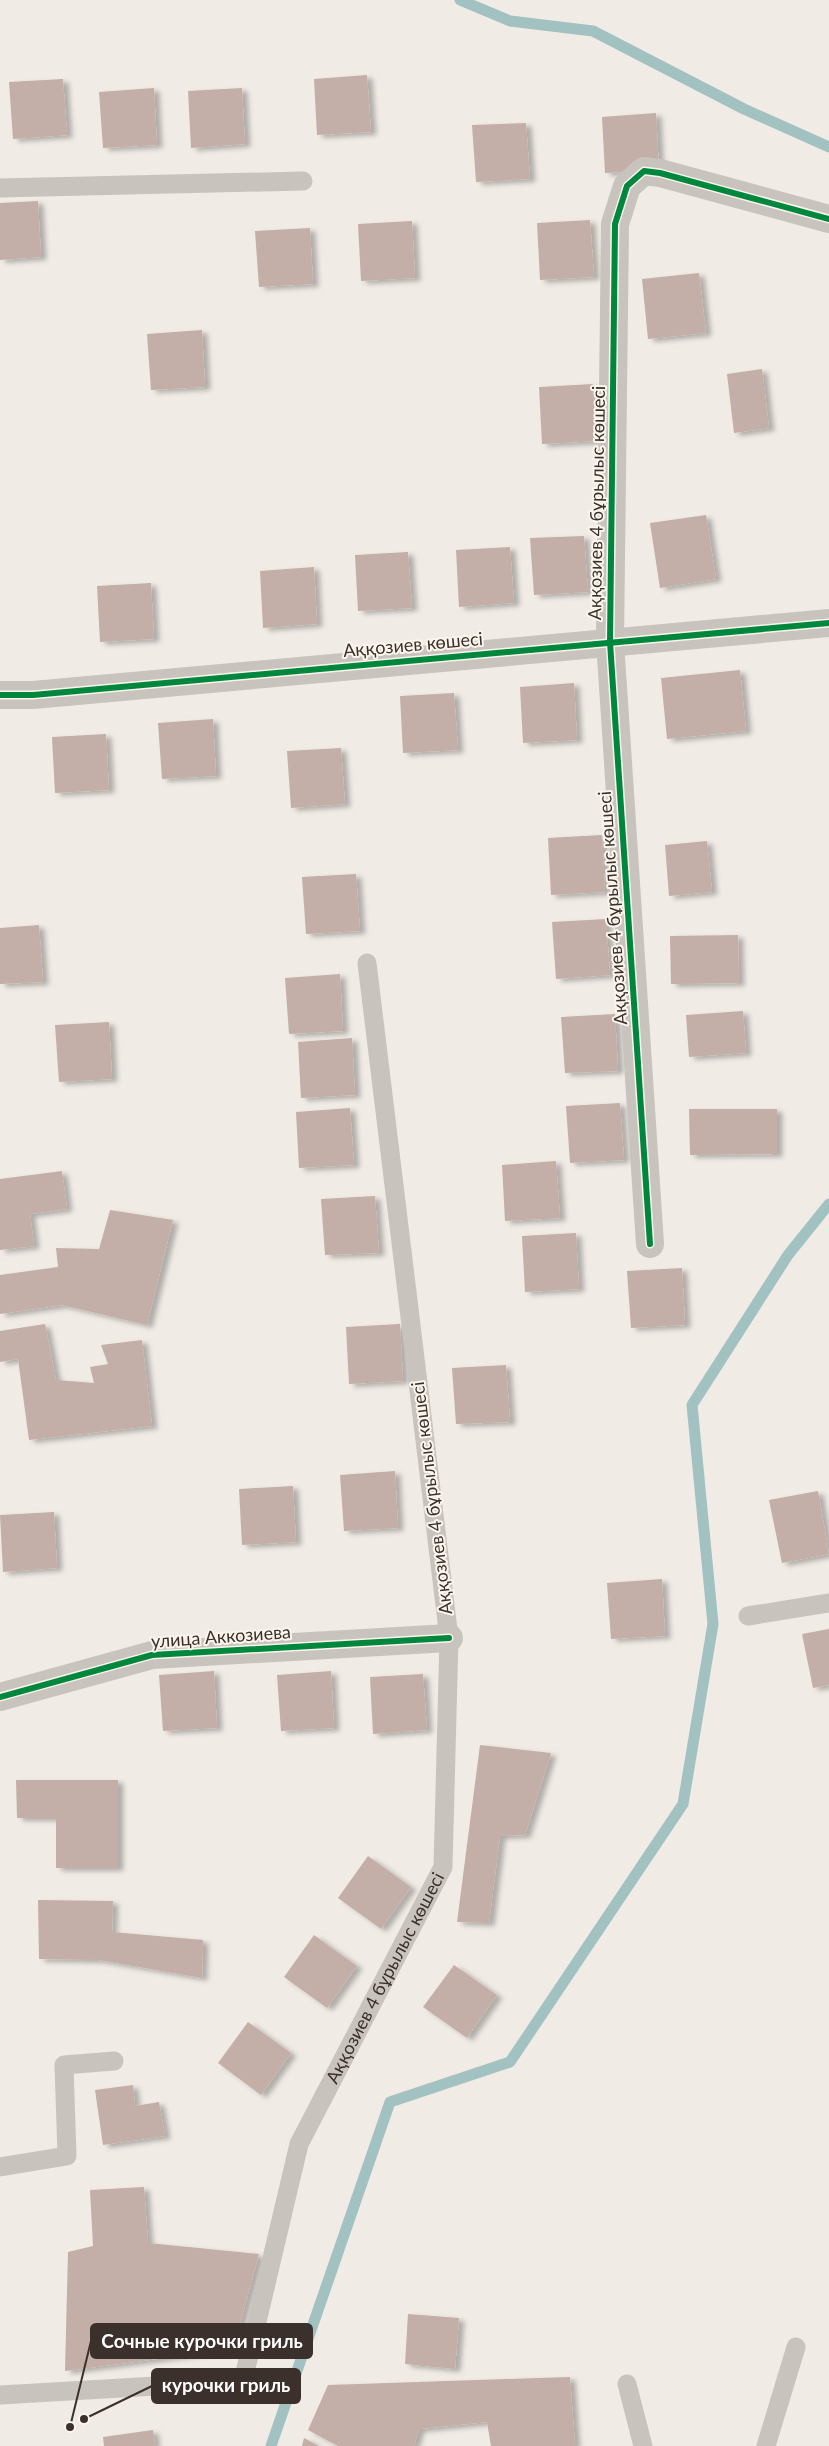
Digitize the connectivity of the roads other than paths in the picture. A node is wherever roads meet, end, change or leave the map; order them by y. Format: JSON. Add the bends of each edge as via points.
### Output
{"nodes":[{"id":1,"x":303,"y":181,"type":"dead end"},
{"id":2,"x":0,"y":188,"type":"edge"},
{"id":3,"x":829,"y":219,"type":"edge"},
{"id":4,"x":829,"y":623,"type":"edge"},
{"id":5,"x":610,"y":642,"type":"junction"},
{"id":6,"x":0,"y":695,"type":"edge"},
{"id":7,"x":366,"y":963,"type":"dead end"},
{"id":8,"x":650,"y":1244,"type":"dead end"},
{"id":9,"x":829,"y":1602,"type":"edge"},
{"id":10,"x":748,"y":1616,"type":"dead end"},
{"id":11,"x":448,"y":1638,"type":"junction"},
{"id":12,"x":0,"y":1697,"type":"edge"},
{"id":13,"x":114,"y":2061,"type":"dead end"},
{"id":14,"x":0,"y":2167,"type":"edge"},
{"id":15,"x":796,"y":2347,"type":"dead end"},
{"id":16,"x":627,"y":2384,"type":"dead end"},
{"id":17,"x":0,"y":2395,"type":"edge"},
{"id":18,"x":643,"y":2446,"type":"edge"},
{"id":19,"x":766,"y":2446,"type":"edge"}],
"edges":[{"from":1,"to":2,"type":"lane"},
{"from":3,"to":5,"type":"street","name":"Аққозиев 4 бұрылыс көшесі","via":[[660,173],[644,171],[627,186],[615,224]]},
{"from":4,"to":5,"type":"street","name":"Аққозиев көшесі"},
{"from":5,"to":6,"type":"street","name":"Аққозиев көшесі","via":[[33,695]]},
{"from":5,"to":8,"type":"street","name":"Аққозиев 4 бұрылыс көшесі"},
{"from":7,"to":11,"type":"lane","name":"Аққозиев 4 бұрылыс көшесі"},
{"from":9,"to":10,"type":"lane"},
{"from":11,"to":12,"type":"street","name":"улица Аккозиева","via":[[152,1655]]},
{"from":11,"to":17,"type":"lane","name":"Аққозиев 4 бұрылыс көшесі","via":[[443,1867],[299,2144],[243,2380]]},
{"from":13,"to":14,"type":"lane","via":[[64,2065],[67,2156]]},
{"from":15,"to":19,"type":"lane"},
{"from":16,"to":18,"type":"lane"}]}
